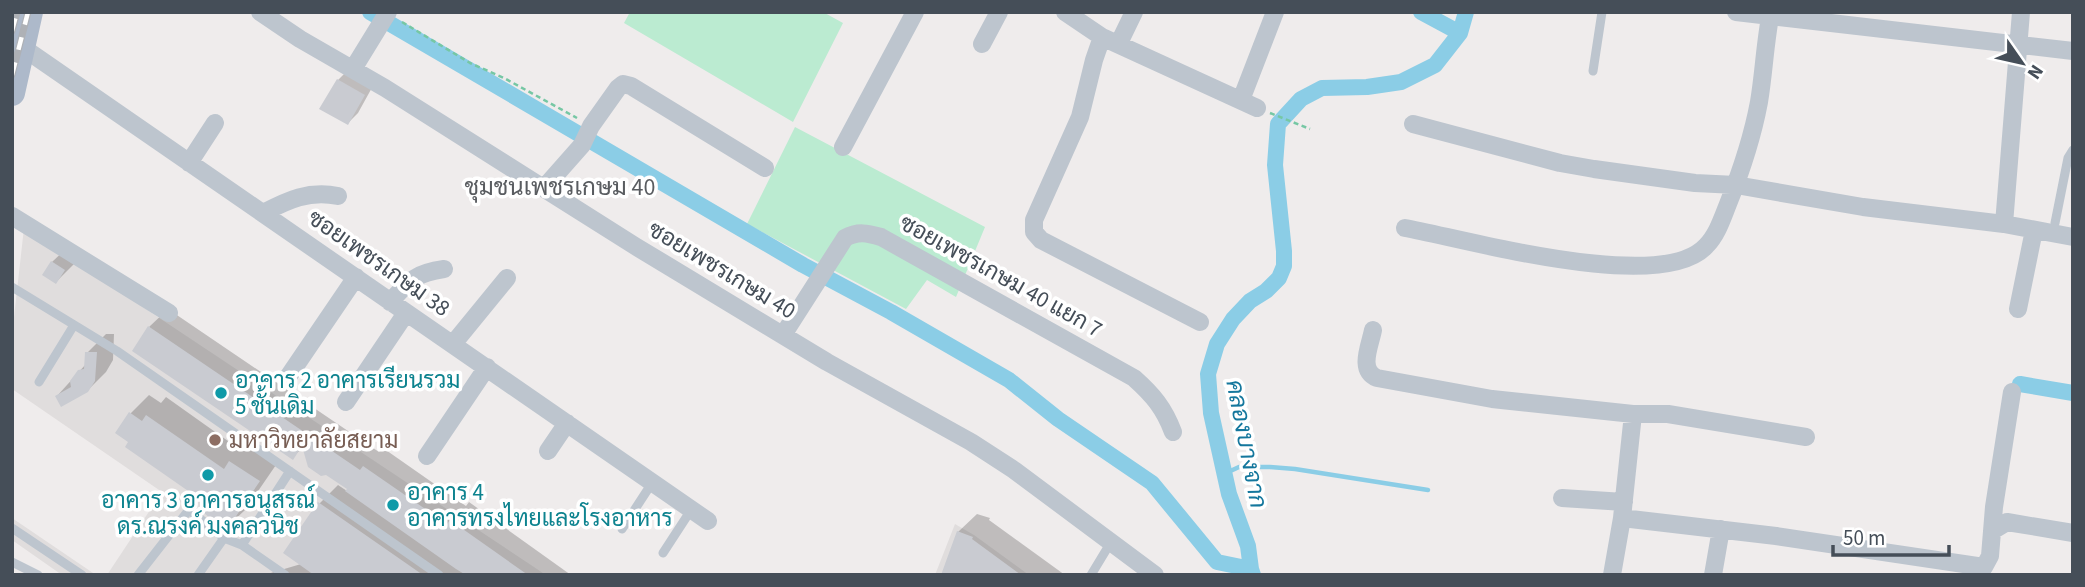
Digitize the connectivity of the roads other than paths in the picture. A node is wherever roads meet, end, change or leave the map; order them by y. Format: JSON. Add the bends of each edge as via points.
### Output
{"nodes":[{"id":1,"x":30,"y":12,"type":"edge"},
{"id":2,"x":260,"y":12,"type":"edge"},
{"id":3,"x":915,"y":12,"type":"edge"},
{"id":4,"x":999,"y":12,"type":"edge"},
{"id":5,"x":1065,"y":12,"type":"edge"},
{"id":6,"x":1134,"y":12,"type":"edge"},
{"id":7,"x":1275,"y":12,"type":"edge"},
{"id":8,"x":1602,"y":12,"type":"edge"},
{"id":9,"x":1736,"y":12,"type":"edge"},
{"id":10,"x":2021,"y":12,"type":"edge"},
{"id":11,"x":1770,"y":14,"type":"edge"},
{"id":12,"x":385,"y":16,"type":"edge"},
{"id":13,"x":1111,"y":40,"type":"junction"},
{"id":14,"x":982,"y":44,"type":"dead end"},
{"id":15,"x":2019,"y":44,"type":"junction"},
{"id":16,"x":22,"y":47,"type":"junction"},
{"id":17,"x":2073,"y":51,"type":"edge"},
{"id":18,"x":353,"y":69,"type":"junction"},
{"id":19,"x":1593,"y":71,"type":"dead end"},
{"id":20,"x":12,"y":93,"type":"edge"},
{"id":21,"x":215,"y":122,"type":"dead end"},
{"id":22,"x":1413,"y":124,"type":"dead end"},
{"id":23,"x":843,"y":147,"type":"dead end"},
{"id":24,"x":2073,"y":149,"type":"edge"},
{"id":25,"x":190,"y":163,"type":"junction"},
{"id":26,"x":765,"y":168,"type":"dead end"},
{"id":27,"x":1736,"y":185,"type":"junction"},
{"id":28,"x":544,"y":188,"type":"junction"},
{"id":29,"x":338,"y":196,"type":"dead end"},
{"id":30,"x":262,"y":213,"type":"junction"},
{"id":31,"x":12,"y":216,"type":"edge"},
{"id":32,"x":2055,"y":223,"type":"dead end"},
{"id":33,"x":2004,"y":225,"type":"junction"},
{"id":34,"x":1405,"y":228,"type":"dead end"},
{"id":35,"x":2034,"y":230,"type":"junction"},
{"id":36,"x":2073,"y":237,"type":"edge"},
{"id":37,"x":444,"y":269,"type":"dead end"},
{"id":38,"x":356,"y":277,"type":"junction"},
{"id":39,"x":506,"y":278,"type":"dead end"},
{"id":40,"x":12,"y":286,"type":"edge"},
{"id":41,"x":390,"y":302,"type":"junction"},
{"id":42,"x":2018,"y":309,"type":"dead end"},
{"id":43,"x":169,"y":313,"type":"dead end"},
{"id":44,"x":407,"y":313,"type":"junction"},
{"id":45,"x":1200,"y":322,"type":"dead end"},
{"id":46,"x":74,"y":325,"type":"junction"},
{"id":47,"x":1373,"y":330,"type":"dead end"},
{"id":48,"x":783,"y":335,"type":"junction"},
{"id":49,"x":453,"y":344,"type":"junction"},
{"id":50,"x":487,"y":367,"type":"junction"},
{"id":51,"x":288,"y":377,"type":"dead end"},
{"id":52,"x":39,"y":382,"type":"dead end"},
{"id":53,"x":2012,"y":392,"type":"dead end"},
{"id":54,"x":346,"y":402,"type":"dead end"},
{"id":55,"x":1633,"y":414,"type":"junction"},
{"id":56,"x":567,"y":423,"type":"junction"},
{"id":57,"x":1174,"y":432,"type":"dead end"},
{"id":58,"x":1806,"y":437,"type":"dead end"},
{"id":59,"x":548,"y":451,"type":"dead end"},
{"id":60,"x":427,"y":456,"type":"dead end"},
{"id":61,"x":290,"y":471,"type":"junction"},
{"id":62,"x":652,"y":483,"type":"junction"},
{"id":63,"x":1562,"y":498,"type":"dead end"},
{"id":64,"x":691,"y":510,"type":"junction"},
{"id":65,"x":1623,"y":510,"type":"junction"},
{"id":66,"x":708,"y":521,"type":"dead end"},
{"id":67,"x":12,"y":528,"type":"edge"},
{"id":68,"x":622,"y":529,"type":"dead end"},
{"id":69,"x":1721,"y":529,"type":"junction"},
{"id":70,"x":1992,"y":531,"type":"junction"},
{"id":71,"x":2073,"y":533,"type":"edge"},
{"id":72,"x":224,"y":538,"type":"junction"},
{"id":73,"x":1111,"y":542,"type":"junction"},
{"id":74,"x":242,"y":545,"type":"junction"},
{"id":75,"x":663,"y":553,"type":"dead end"},
{"id":76,"x":12,"y":562,"type":"edge"},
{"id":77,"x":1963,"y":570,"type":"edge"},
{"id":78,"x":1987,"y":571,"type":"edge"},
{"id":79,"x":38,"y":575,"type":"edge"},
{"id":80,"x":82,"y":575,"type":"edge"},
{"id":81,"x":138,"y":575,"type":"edge"},
{"id":82,"x":198,"y":575,"type":"edge"},
{"id":83,"x":285,"y":575,"type":"edge"},
{"id":84,"x":439,"y":575,"type":"edge"},
{"id":85,"x":1091,"y":575,"type":"edge"},
{"id":86,"x":1156,"y":575,"type":"edge"},
{"id":87,"x":1612,"y":575,"type":"edge"},
{"id":88,"x":1713,"y":575,"type":"edge"}],
"edges":[{"from":1,"to":16,"type":"main road"},
{"from":2,"to":18,"type":"street","name":"ซอยเพชรเกษม 40"},
{"from":3,"to":23,"type":"street"},
{"from":4,"to":14,"type":"street"},
{"from":5,"to":13,"type":"street"},
{"from":6,"to":13,"type":"street"},
{"from":7,"to":13,"type":"street","via":[[1249,104]]},
{"from":8,"to":19,"type":"lane"},
{"from":9,"to":11,"type":"street"},
{"from":10,"to":15,"type":"street"},
{"from":11,"to":15,"type":"street"},
{"from":11,"to":27,"type":"street","via":[[1759,102]]},
{"from":12,"to":18,"type":"street"},
{"from":13,"to":45,"type":"street","via":[[1094,60],[1080,117],[1034,220],[1034,232],[1041,240]]},
{"from":15,"to":17,"type":"street"},
{"from":15,"to":33,"type":"street"},
{"from":16,"to":20,"type":"main road"},
{"from":16,"to":25,"type":"street","name":"ซอยเพชรเกษม 38"},
{"from":18,"to":28,"type":"street","name":"ซอยเพชรเกษม 40"},
{"from":21,"to":25,"type":"street"},
{"from":22,"to":27,"type":"street","via":[[1560,163]]},
{"from":24,"to":32,"type":"lane"},
{"from":25,"to":30,"type":"street","name":"ซอยเพชรเกษม 38"},
{"from":26,"to":28,"type":"street","via":[[623,84]]},
{"from":27,"to":33,"type":"street"},
{"from":27,"to":34,"type":"street","via":[[1705,248],[1664,265],[1554,260]]},
{"from":28,"to":48,"type":"street","name":"ซอยเพชรเกษม 40"},
{"from":29,"to":30,"type":"street","via":[[307,195]]},
{"from":30,"to":38,"type":"street","name":"ซอยเพชรเกษม 38"},
{"from":31,"to":43,"type":"street"},
{"from":33,"to":35,"type":"street"},
{"from":35,"to":36,"type":"street"},
{"from":35,"to":42,"type":"street"},
{"from":37,"to":41,"type":"street","via":[[410,280]]},
{"from":38,"to":41,"type":"street","name":"ซอยเพชรเกษม 38"},
{"from":38,"to":51,"type":"street"},
{"from":39,"to":49,"type":"street"},
{"from":40,"to":46,"type":"lane"},
{"from":41,"to":44,"type":"street","name":"ซอยเพชรเกษม 38"},
{"from":44,"to":49,"type":"street","name":"ซอยเพชรเกษม 38"},
{"from":44,"to":54,"type":"street"},
{"from":46,"to":52,"type":"lane"},
{"from":46,"to":61,"type":"lane"},
{"from":47,"to":55,"type":"street","via":[[1365,366],[1377,378],[1492,399]]},
{"from":48,"to":57,"type":"street","name":"ซอยเพชรเกษม 40 แยก 7","via":[[845,237],[865,233],[881,237],[1134,378],[1154,396]]},
{"from":48,"to":73,"type":"street","name":"ซอยเพชรเกษม 40","via":[[971,442]]},
{"from":49,"to":50,"type":"street","name":"ซอยเพชรเกษม 38"},
{"from":50,"to":56,"type":"street","name":"ซอยเพชรเกษม 38"},
{"from":50,"to":60,"type":"street"},
{"from":53,"to":70,"type":"street"},
{"from":55,"to":58,"type":"street","via":[[1668,414]]},
{"from":55,"to":65,"type":"street"},
{"from":56,"to":59,"type":"street"},
{"from":56,"to":62,"type":"street","name":"ซอยเพชรเกษม 38"},
{"from":61,"to":74,"type":"lane"},
{"from":61,"to":84,"type":"lane"},
{"from":62,"to":64,"type":"street","name":"ซอยเพชรเกษม 38"},
{"from":62,"to":68,"type":"lane"},
{"from":63,"to":65,"type":"street"},
{"from":64,"to":66,"type":"street","name":"ซอยเพชรเกษม 38"},
{"from":64,"to":75,"type":"lane"},
{"from":65,"to":69,"type":"street"},
{"from":65,"to":87,"type":"street"},
{"from":67,"to":80,"type":"lane"},
{"from":69,"to":77,"type":"street"},
{"from":69,"to":88,"type":"street"},
{"from":70,"to":71,"type":"street","via":[[2007,522]]},
{"from":70,"to":78,"type":"street"},
{"from":72,"to":74,"type":"lane"},
{"from":72,"to":81,"type":"lane","via":[[187,511]]},
{"from":72,"to":82,"type":"lane"},
{"from":73,"to":85,"type":"lane"},
{"from":73,"to":86,"type":"street","name":"ซอยเพชรเกษม 40"},
{"from":74,"to":83,"type":"lane"},
{"from":76,"to":79,"type":"lane"},
{"from":77,"to":78,"type":"street"}]}
